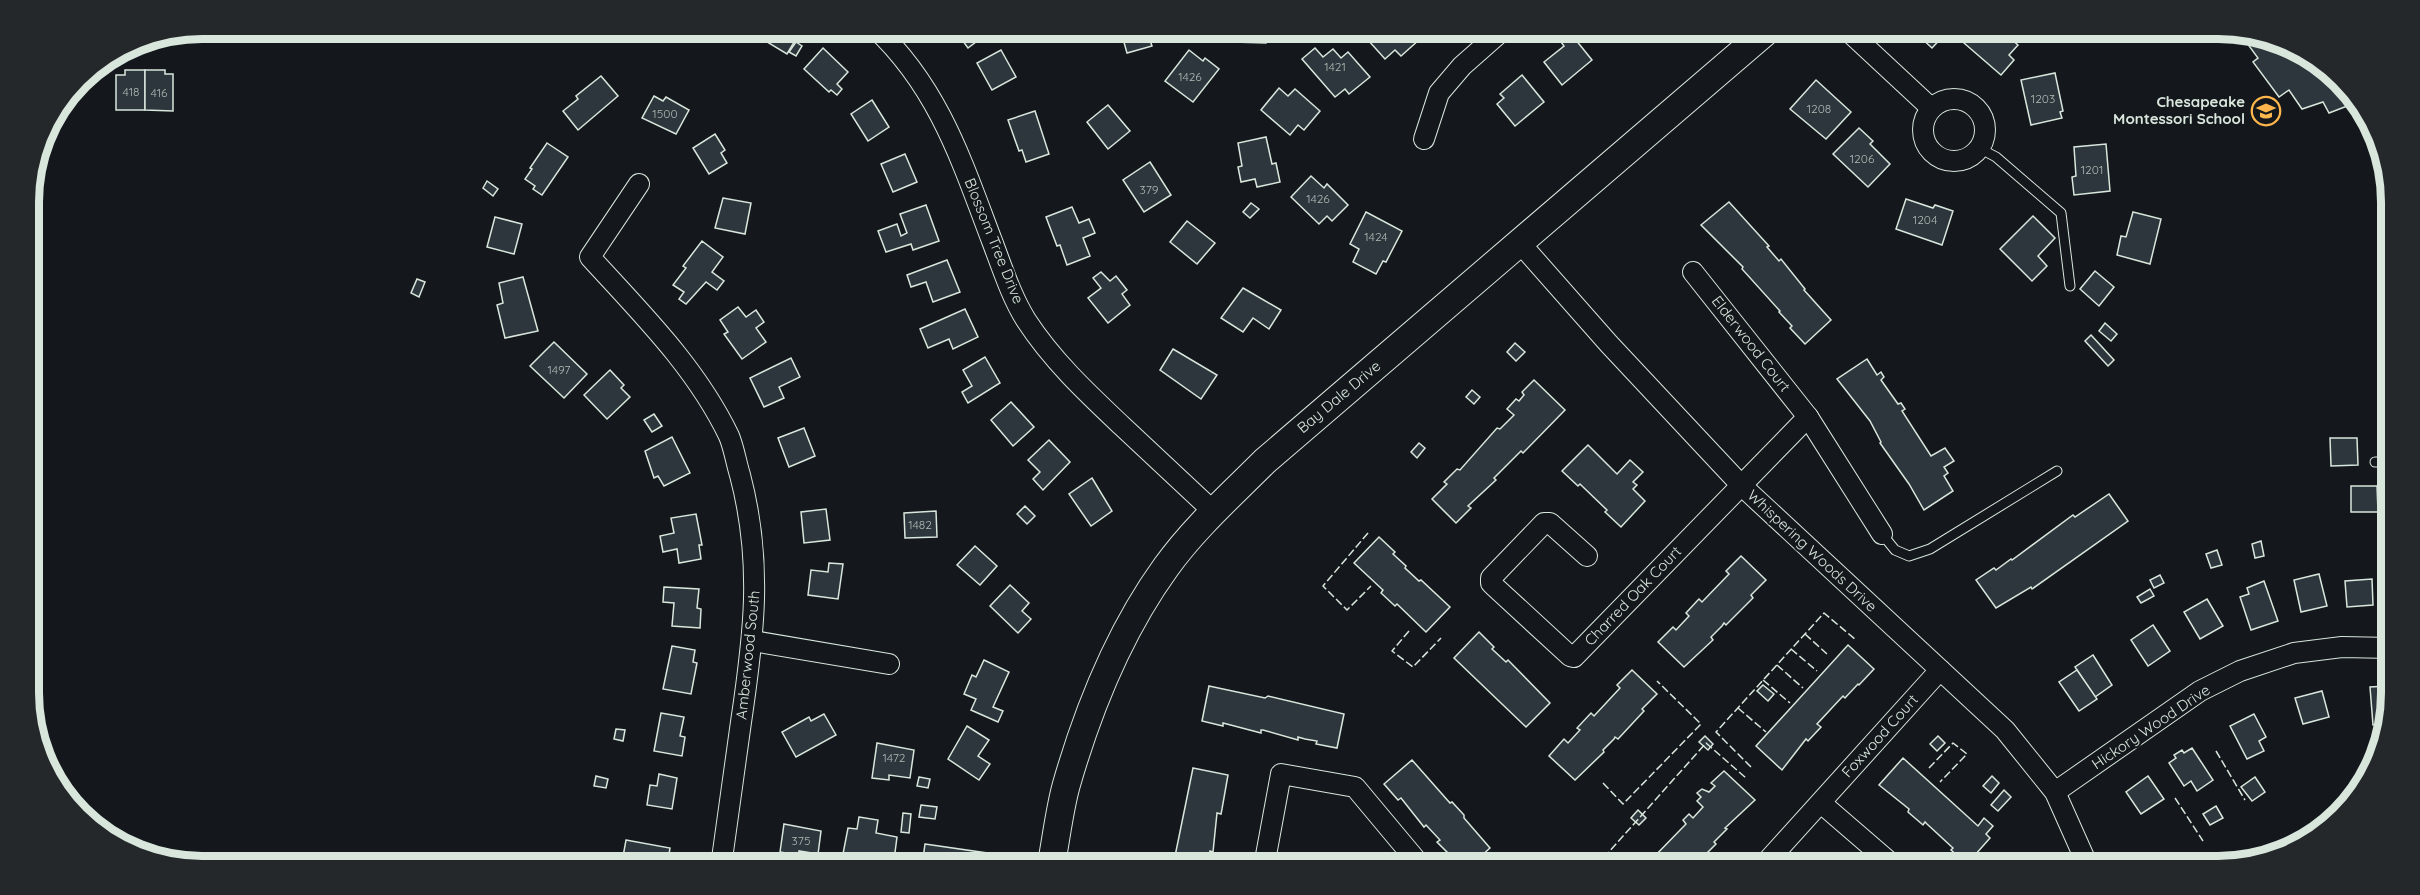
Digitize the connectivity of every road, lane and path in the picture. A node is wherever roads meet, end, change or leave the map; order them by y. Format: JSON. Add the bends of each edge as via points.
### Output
{"nodes":[{"id":1,"x":885,"y":39,"type":"edge"},
{"id":2,"x":1493,"y":39,"type":"edge"},
{"id":3,"x":1757,"y":39,"type":"edge"},
{"id":4,"x":1857,"y":39,"type":"edge"},
{"id":5,"x":1931,"y":108,"type":"junction"},
{"id":6,"x":1424,"y":139,"type":"dead end"},
{"id":7,"x":1979,"y":148,"type":"junction"},
{"id":8,"x":639,"y":184,"type":"dead end"},
{"id":9,"x":1520,"y":243,"type":"junction"},
{"id":10,"x":1693,"y":272,"type":"dead end"},
{"id":11,"x":2070,"y":285,"type":"dead end"},
{"id":12,"x":1808,"y":417,"type":"junction"},
{"id":13,"x":2375,"y":462,"type":"dead end"},
{"id":14,"x":2381,"y":462,"type":"edge"},
{"id":15,"x":2057,"y":471,"type":"dead end"},
{"id":16,"x":1740,"y":484,"type":"junction"},
{"id":17,"x":1214,"y":512,"type":"junction"},
{"id":18,"x":1882,"y":534,"type":"joint"},
{"id":19,"x":1587,"y":556,"type":"dead end"},
{"id":20,"x":753,"y":641,"type":"junction"},
{"id":21,"x":2381,"y":648,"type":"edge"},
{"id":22,"x":889,"y":664,"type":"dead end"},
{"id":23,"x":1940,"y":670,"type":"junction"},
{"id":24,"x":2055,"y":792,"type":"junction"},
{"id":25,"x":1821,"y":803,"type":"junction"},
{"id":26,"x":722,"y":856,"type":"edge"},
{"id":27,"x":1053,"y":856,"type":"edge"},
{"id":28,"x":1266,"y":856,"type":"edge"},
{"id":29,"x":1412,"y":856,"type":"edge"},
{"id":30,"x":1772,"y":856,"type":"edge"},
{"id":31,"x":1882,"y":856,"type":"edge"},
{"id":32,"x":2084,"y":856,"type":"edge"}],
"edges":[{"from":1,"to":17,"type":"street","name":"Blossom Tree Drive","via":[[913,69],[955,141],[1025,319],[1080,387]]},
{"from":2,"to":6,"type":"street","via":[[1439,93]]},
{"from":3,"to":9,"type":"street","name":"Bay Dale Drive"},
{"from":4,"to":5,"type":"street"},
{"from":5,"to":7,"type":"street","via":[[1950,99],[1961,99],[1976,109],[1985,128]]},
{"from":5,"to":7,"type":"street","via":[[1922,129],[1924,140],[1936,156],[1956,161]]},
{"from":7,"to":11,"type":"lane","via":[[1996,157],[2061,213]]},
{"from":8,"to":20,"type":"street","name":"Amberwood South","via":[[590,257],[701,385],[730,438],[753,537]]},
{"from":9,"to":16,"type":"street","name":"Whispering Woods Drive"},
{"from":9,"to":17,"type":"street","name":"Bay Dale Drive","via":[[1265,460]]},
{"from":10,"to":12,"type":"street","name":"Elderwood Court"},
{"from":12,"to":16,"type":"street"},
{"from":12,"to":18,"type":"street","name":"Elderwood Court"},
{"from":13,"to":14,"type":"lane"},
{"from":15,"to":18,"type":"lane","via":[[1930,549],[1909,556],[1894,550]]},
{"from":16,"to":19,"type":"street","name":"Charred Oak Court","via":[[1574,657],[1495,587],[1491,578],[1544,523],[1550,523]]},
{"from":16,"to":23,"type":"street","name":"Whispering Woods Drive"},
{"from":17,"to":27,"type":"street","name":"Bay Dale Drive","via":[[1166,567],[1133,619],[1092,704],[1066,788]]},
{"from":20,"to":22,"type":"street"},
{"from":20,"to":26,"type":"street","name":"Amberwood South"},
{"from":21,"to":24,"type":"street","name":"Hickory Wood Drive","via":[[2342,647],[2294,653],[2240,671],[2200,691]]},
{"from":23,"to":24,"type":"street","name":"Whispering Woods Drive","via":[[2005,730]]},
{"from":23,"to":25,"type":"street","name":"Foxwood Court"},
{"from":24,"to":32,"type":"street","name":"Whispering Woods Drive"},
{"from":25,"to":30,"type":"street","name":"Foxwood Court"},
{"from":25,"to":31,"type":"street"},
{"from":28,"to":29,"type":"street","via":[[1281,774],[1355,787]]}]}
